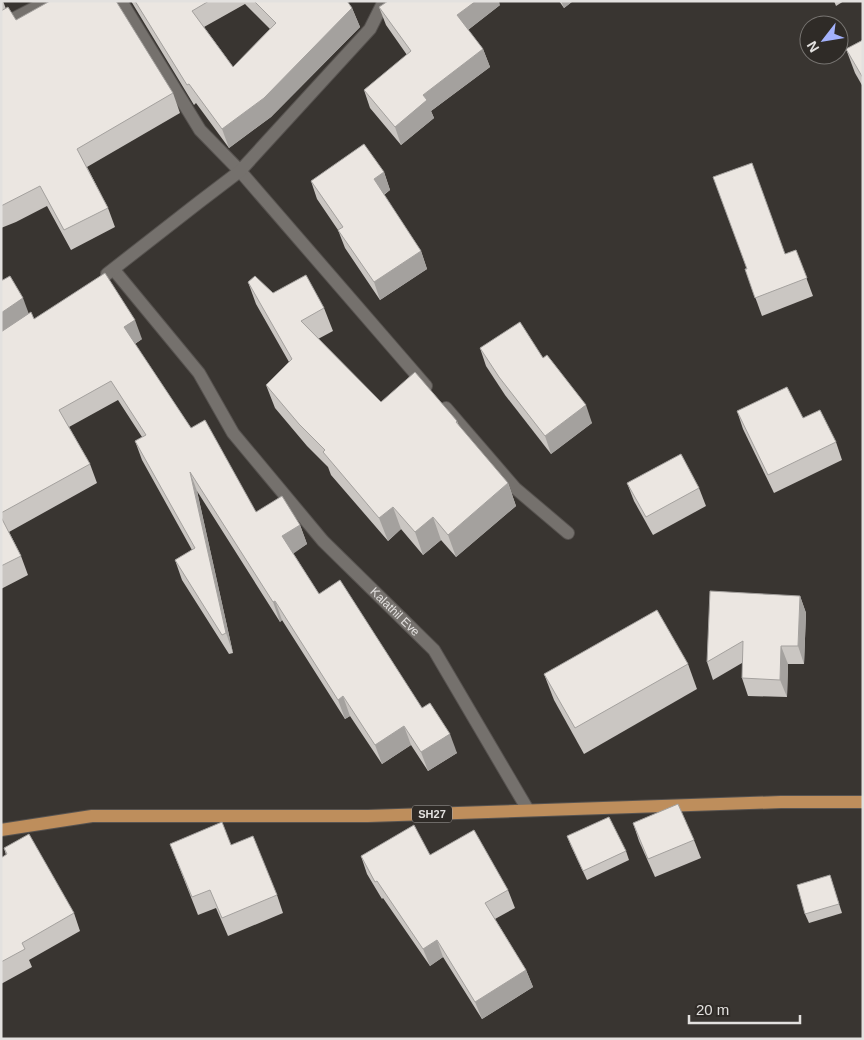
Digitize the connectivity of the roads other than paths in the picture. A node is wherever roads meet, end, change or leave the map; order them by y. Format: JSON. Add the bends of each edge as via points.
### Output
{"nodes":[{"id":1,"x":48,"y":1,"type":"edge"},
{"id":2,"x":121,"y":1,"type":"edge"},
{"id":3,"x":384,"y":1,"type":"edge"},
{"id":4,"x":1,"y":25,"type":"edge"},
{"id":5,"x":240,"y":171,"type":"junction"},
{"id":6,"x":114,"y":270,"type":"junction"},
{"id":7,"x":98,"y":281,"type":"edge"},
{"id":8,"x":568,"y":533,"type":"dead end"},
{"id":9,"x":863,"y":802,"type":"edge"},
{"id":10,"x":528,"y":810,"type":"junction"},
{"id":11,"x":1,"y":830,"type":"edge"}],
"edges":[{"from":1,"to":4,"type":"street"},
{"from":2,"to":5,"type":"street","via":[[200,130]]},
{"from":3,"to":5,"type":"street","via":[[370,29]]},
{"from":5,"to":6,"type":"street"},
{"from":5,"to":8,"type":"street","via":[[515,488]]},
{"from":6,"to":7,"type":"street"},
{"from":6,"to":10,"type":"street","name":"Kalathil Eve","via":[[199,373],[233,433],[323,541],[434,650]]},
{"from":9,"to":10,"type":"main road","number":"SH27"},
{"from":10,"to":11,"type":"main road","number":"SH27","via":[[368,816],[92,816]]}]}
